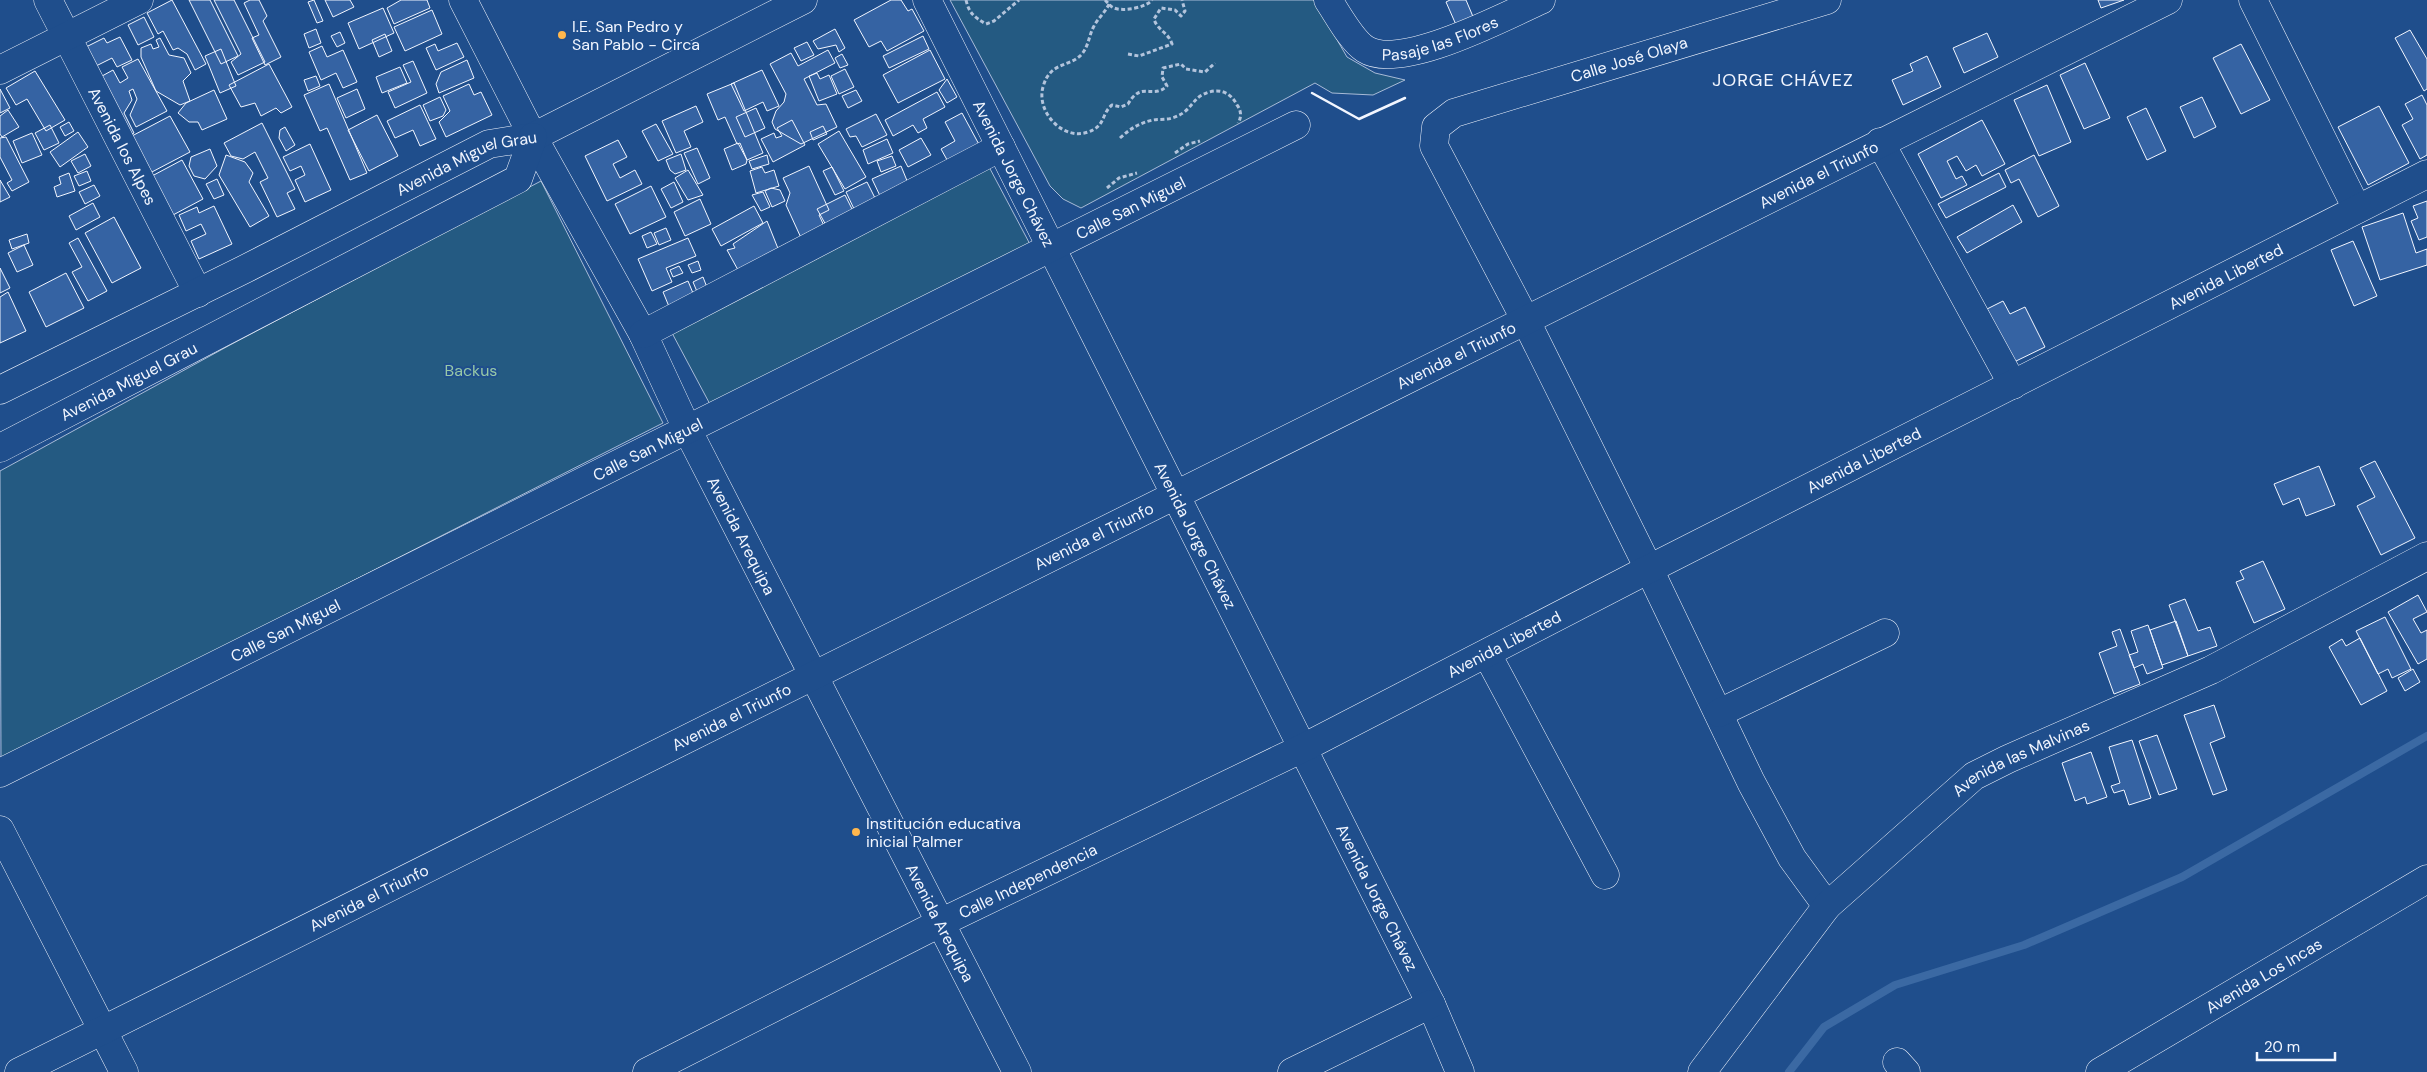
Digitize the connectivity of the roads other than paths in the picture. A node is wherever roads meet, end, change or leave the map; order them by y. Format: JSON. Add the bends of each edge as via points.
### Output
{"nodes":[{"id":1,"x":48,"y":0,"type":"edge"},
{"id":2,"x":139,"y":0,"type":"edge"},
{"id":3,"x":463,"y":0,"type":"edge"},
{"id":4,"x":803,"y":0,"type":"edge"},
{"id":5,"x":927,"y":0,"type":"edge"},
{"id":6,"x":1328,"y":0,"type":"edge"},
{"id":7,"x":1541,"y":0,"type":"edge"},
{"id":8,"x":1827,"y":0,"type":"edge"},
{"id":9,"x":2168,"y":0,"type":"edge"},
{"id":10,"x":2253,"y":0,"type":"edge"},
{"id":11,"x":66,"y":37,"type":"junction"},
{"id":12,"x":0,"y":70,"type":"edge"},
{"id":13,"x":1296,"y":125,"type":"dead end"},
{"id":14,"x":532,"y":137,"type":"junction"},
{"id":15,"x":1880,"y":142,"type":"junction"},
{"id":16,"x":1002,"y":147,"type":"junction"},
{"id":17,"x":2427,"y":174,"type":"edge"},
{"id":18,"x":2357,"y":209,"type":"junction"},
{"id":19,"x":1052,"y":247,"type":"junction"},
{"id":20,"x":198,"y":293,"type":"junction"},
{"id":21,"x":1525,"y":319,"type":"junction"},
{"id":22,"x":643,"y":334,"type":"junction"},
{"id":23,"x":2013,"y":385,"type":"junction"},
{"id":24,"x":0,"y":390,"type":"edge"},
{"id":25,"x":687,"y":430,"type":"junction"},
{"id":26,"x":0,"y":448,"type":"edge"},
{"id":27,"x":1176,"y":495,"type":"junction"},
{"id":28,"x":2427,"y":556,"type":"edge"},
{"id":29,"x":1650,"y":569,"type":"junction"},
{"id":30,"x":1885,"y":633,"type":"dead end"},
{"id":31,"x":1488,"y":654,"type":"junction"},
{"id":32,"x":813,"y":676,"type":"junction"},
{"id":33,"x":1719,"y":712,"type":"junction"},
{"id":34,"x":1303,"y":748,"type":"junction"},
{"id":35,"x":0,"y":773,"type":"edge"},
{"id":36,"x":0,"y":830,"type":"edge"},
{"id":37,"x":1605,"y":876,"type":"dead end"},
{"id":38,"x":2427,"y":879,"type":"edge"},
{"id":39,"x":1827,"y":906,"type":"junction"},
{"id":40,"x":940,"y":923,"type":"junction"},
{"id":41,"x":1431,"y":1004,"type":"junction"},
{"id":42,"x":104,"y":1030,"type":"junction"},
{"id":43,"x":19,"y":1072,"type":"edge"},
{"id":44,"x":124,"y":1072,"type":"edge"},
{"id":45,"x":647,"y":1072,"type":"edge"},
{"id":46,"x":1017,"y":1072,"type":"edge"},
{"id":47,"x":1292,"y":1072,"type":"edge"},
{"id":48,"x":1460,"y":1072,"type":"edge"},
{"id":49,"x":1702,"y":1072,"type":"edge"},
{"id":50,"x":2100,"y":1072,"type":"edge"}],
"edges":[{"from":1,"to":11,"type":"street","name":"Avenida los Alpes"},
{"from":2,"to":11,"type":"street"},
{"from":3,"to":14,"type":"street","name":"Avenida Arequipa"},
{"from":4,"to":14,"type":"street"},
{"from":5,"to":16,"type":"street","name":"Avenida Jorge Chávez"},
{"from":6,"to":7,"type":"street","name":"Pasaje las Flores","via":[[1364,49],[1400,55],[1427,48]]},
{"from":8,"to":21,"type":"street","name":"Calle José Olaya","via":[[1454,112],[1436,127],[1434,146]]},
{"from":9,"to":15,"type":"street","name":"Avenida el Triunfo"},
{"from":10,"to":18,"type":"street"},
{"from":11,"to":12,"type":"street"},
{"from":11,"to":20,"type":"street","name":"Avenida los Alpes"},
{"from":13,"to":19,"type":"street","name":"Calle San Miguel"},
{"from":14,"to":20,"type":"street","name":"Avenida Miguel Grau","via":[[489,144]]},
{"from":14,"to":22,"type":"street","name":"Avenida Arequipa"},
{"from":14,"to":26,"type":"street","name":"Avenida Miguel Grau","via":[[518,179]]},
{"from":15,"to":21,"type":"street","name":"Avenida el Triunfo"},
{"from":15,"to":23,"type":"street"},
{"from":16,"to":19,"type":"street","name":"Avenida Jorge Chávez"},
{"from":16,"to":22,"type":"street"},
{"from":17,"to":18,"type":"street","name":"Avenida Liberted"},
{"from":18,"to":23,"type":"street","name":"Avenida Liberted"},
{"from":19,"to":25,"type":"street","name":"Calle San Miguel"},
{"from":19,"to":27,"type":"street","name":"Avenida Jorge Chávez"},
{"from":20,"to":24,"type":"street","name":"Avenida Miguel Grau"},
{"from":21,"to":27,"type":"street","name":"Avenida el Triunfo"},
{"from":21,"to":29,"type":"street"},
{"from":22,"to":25,"type":"street","name":"Avenida Arequipa"},
{"from":23,"to":29,"type":"street","name":"Avenida Liberted"},
{"from":25,"to":32,"type":"street","name":"Avenida Arequipa"},
{"from":25,"to":35,"type":"street","name":"Calle San Miguel"},
{"from":27,"to":32,"type":"street","name":"Avenida el Triunfo"},
{"from":27,"to":34,"type":"street","name":"Avenida Jorge Chávez"},
{"from":28,"to":39,"type":"street","name":"Avenida las Malvinas","via":[[2211,670],[1974,776]]},
{"from":29,"to":31,"type":"street","name":"Avenida Liberted"},
{"from":29,"to":33,"type":"street"},
{"from":30,"to":33,"type":"street"},
{"from":31,"to":34,"type":"street","name":"Avenida Liberted"},
{"from":31,"to":37,"type":"street"},
{"from":32,"to":40,"type":"street","name":"Avenida Arequipa"},
{"from":32,"to":42,"type":"street","name":"Avenida el Triunfo"},
{"from":33,"to":39,"type":"street","via":[[1751,782],[1792,858]]},
{"from":34,"to":40,"type":"street","name":"Calle Independencia"},
{"from":34,"to":41,"type":"street","name":"Avenida Jorge Chávez"},
{"from":36,"to":42,"type":"street"},
{"from":38,"to":50,"type":"street","name":"Avenida Los Incas"},
{"from":39,"to":49,"type":"street","name":"Avenida las Malvinas"},
{"from":40,"to":45,"type":"street","name":"Calle Independencia"},
{"from":40,"to":46,"type":"street","name":"Avenida Arequipa"},
{"from":41,"to":47,"type":"street"},
{"from":41,"to":48,"type":"street","name":"Avenida Jorge Chávez"},
{"from":42,"to":43,"type":"street","name":"Avenida el Triunfo"},
{"from":42,"to":44,"type":"street"}]}
